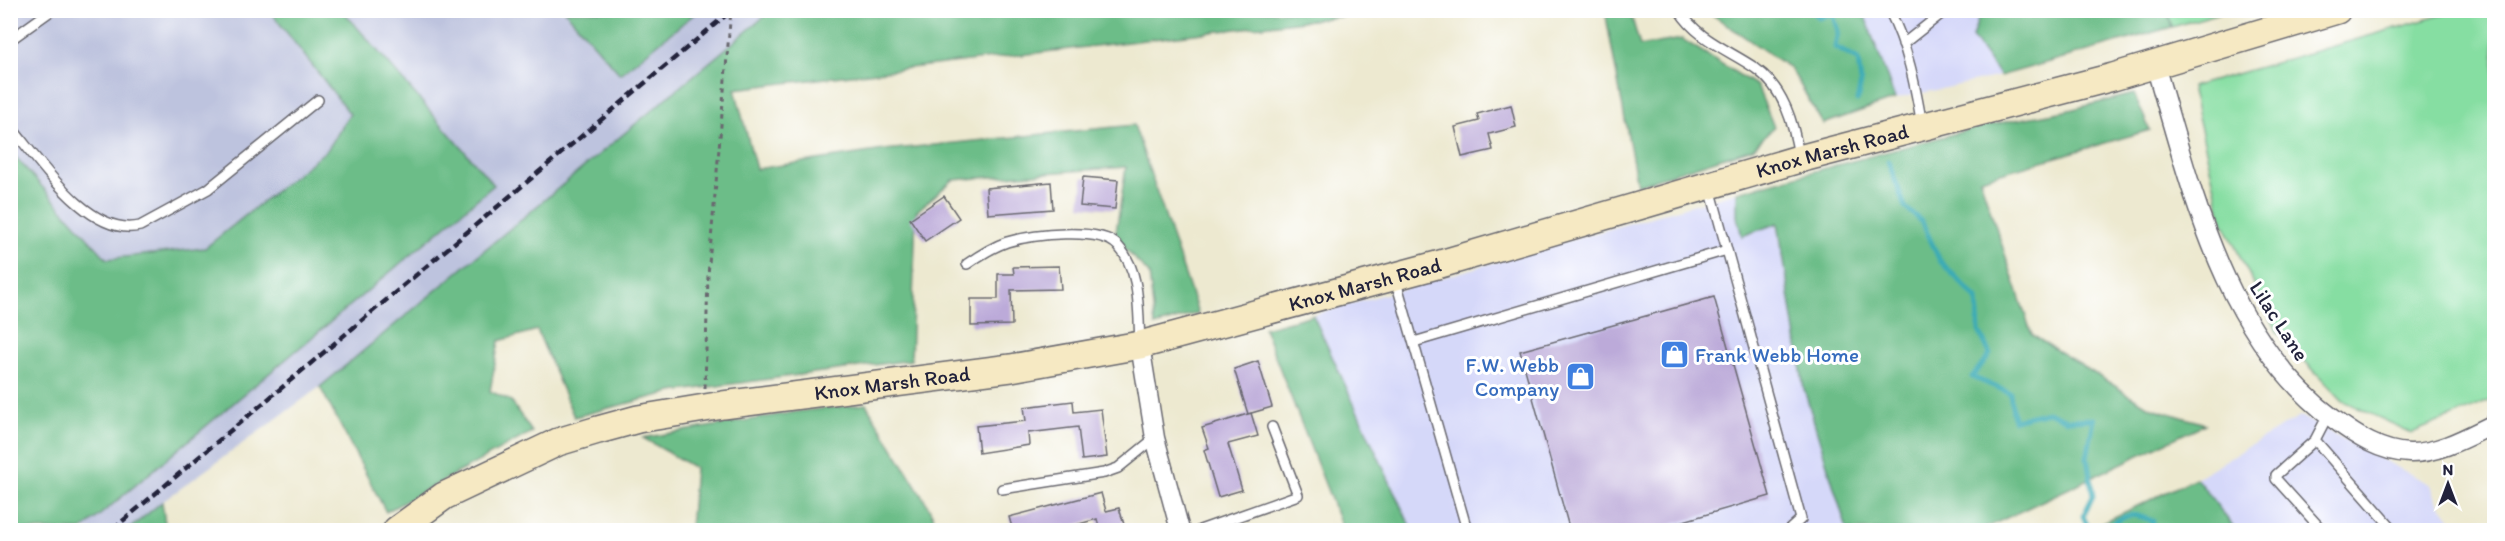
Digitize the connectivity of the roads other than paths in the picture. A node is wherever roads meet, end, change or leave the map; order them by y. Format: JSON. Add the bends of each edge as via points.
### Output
{"nodes":[{"id":1,"x":52,"y":10,"type":"edge"},
{"id":2,"x":1679,"y":10,"type":"edge"},
{"id":3,"x":1889,"y":10,"type":"edge"},
{"id":4,"x":1946,"y":10,"type":"edge"},
{"id":5,"x":2337,"y":10,"type":"edge"},
{"id":6,"x":10,"y":40,"type":"edge"},
{"id":7,"x":1903,"y":44,"type":"junction"},
{"id":8,"x":2155,"y":65,"type":"junction"},
{"id":9,"x":318,"y":100,"type":"dead end"},
{"id":10,"x":10,"y":126,"type":"edge"},
{"id":11,"x":1922,"y":127,"type":"junction"},
{"id":12,"x":1799,"y":159,"type":"junction"},
{"id":13,"x":1709,"y":186,"type":"junction"},
{"id":14,"x":1727,"y":250,"type":"junction"},
{"id":15,"x":967,"y":264,"type":"dead end"},
{"id":16,"x":1395,"y":276,"type":"junction"},
{"id":17,"x":1414,"y":342,"type":"junction"},
{"id":18,"x":1140,"y":345,"type":"junction"},
{"id":19,"x":2328,"y":415,"type":"junction"},
{"id":20,"x":2494,"y":424,"type":"edge"},
{"id":21,"x":1272,"y":427,"type":"dead end"},
{"id":22,"x":1155,"y":438,"type":"junction"},
{"id":23,"x":2314,"y":440,"type":"junction"},
{"id":24,"x":1002,"y":489,"type":"dead end"},
{"id":25,"x":397,"y":531,"type":"edge"},
{"id":26,"x":1180,"y":531,"type":"edge"},
{"id":27,"x":1200,"y":531,"type":"edge"},
{"id":28,"x":1467,"y":531,"type":"edge"},
{"id":29,"x":1789,"y":531,"type":"edge"},
{"id":30,"x":2322,"y":531,"type":"edge"},
{"id":31,"x":2394,"y":531,"type":"edge"}],
"edges":[{"from":1,"to":6,"type":"lane"},
{"from":2,"to":12,"type":"lane","via":[[1702,37],[1772,83],[1783,100]]},
{"from":3,"to":7,"type":"lane"},
{"from":4,"to":7,"type":"lane"},
{"from":5,"to":8,"type":"main road","name":"Knox Marsh Road"},
{"from":7,"to":11,"type":"lane"},
{"from":8,"to":11,"type":"main road","name":"Knox Marsh Road"},
{"from":8,"to":19,"type":"street","name":"Lilac Lane","via":[[2218,262],[2279,367]]},
{"from":9,"to":10,"type":"lane","via":[[208,189],[129,229],[105,223],[85,209]]},
{"from":11,"to":12,"type":"main road","name":"Knox Marsh Road"},
{"from":12,"to":13,"type":"main road","name":"Knox Marsh Road"},
{"from":13,"to":14,"type":"lane"},
{"from":13,"to":16,"type":"main road","name":"Knox Marsh Road"},
{"from":14,"to":17,"type":"lane"},
{"from":14,"to":29,"type":"lane","via":[[1801,519]]},
{"from":15,"to":18,"type":"lane","via":[[1007,242],[1036,236],[1072,234],[1110,239],[1130,265],[1136,284]]},
{"from":16,"to":17,"type":"lane"},
{"from":16,"to":18,"type":"main road","name":"Knox Marsh Road"},
{"from":17,"to":28,"type":"lane"},
{"from":18,"to":22,"type":"street"},
{"from":18,"to":25,"type":"main road","name":"Knox Marsh Road","via":[[1000,370],[638,419],[558,442],[444,496]]},
{"from":19,"to":20,"type":"street","name":"Lilac Lane","via":[[2368,441],[2410,453],[2441,447]]},
{"from":19,"to":23,"type":"lane"},
{"from":21,"to":27,"type":"lane","via":[[1298,495]]},
{"from":22,"to":24,"type":"lane","via":[[1118,468],[1104,473]]},
{"from":22,"to":26,"type":"street"},
{"from":23,"to":30,"type":"lane","via":[[2279,470],[2276,479]]},
{"from":23,"to":31,"type":"lane"}]}
